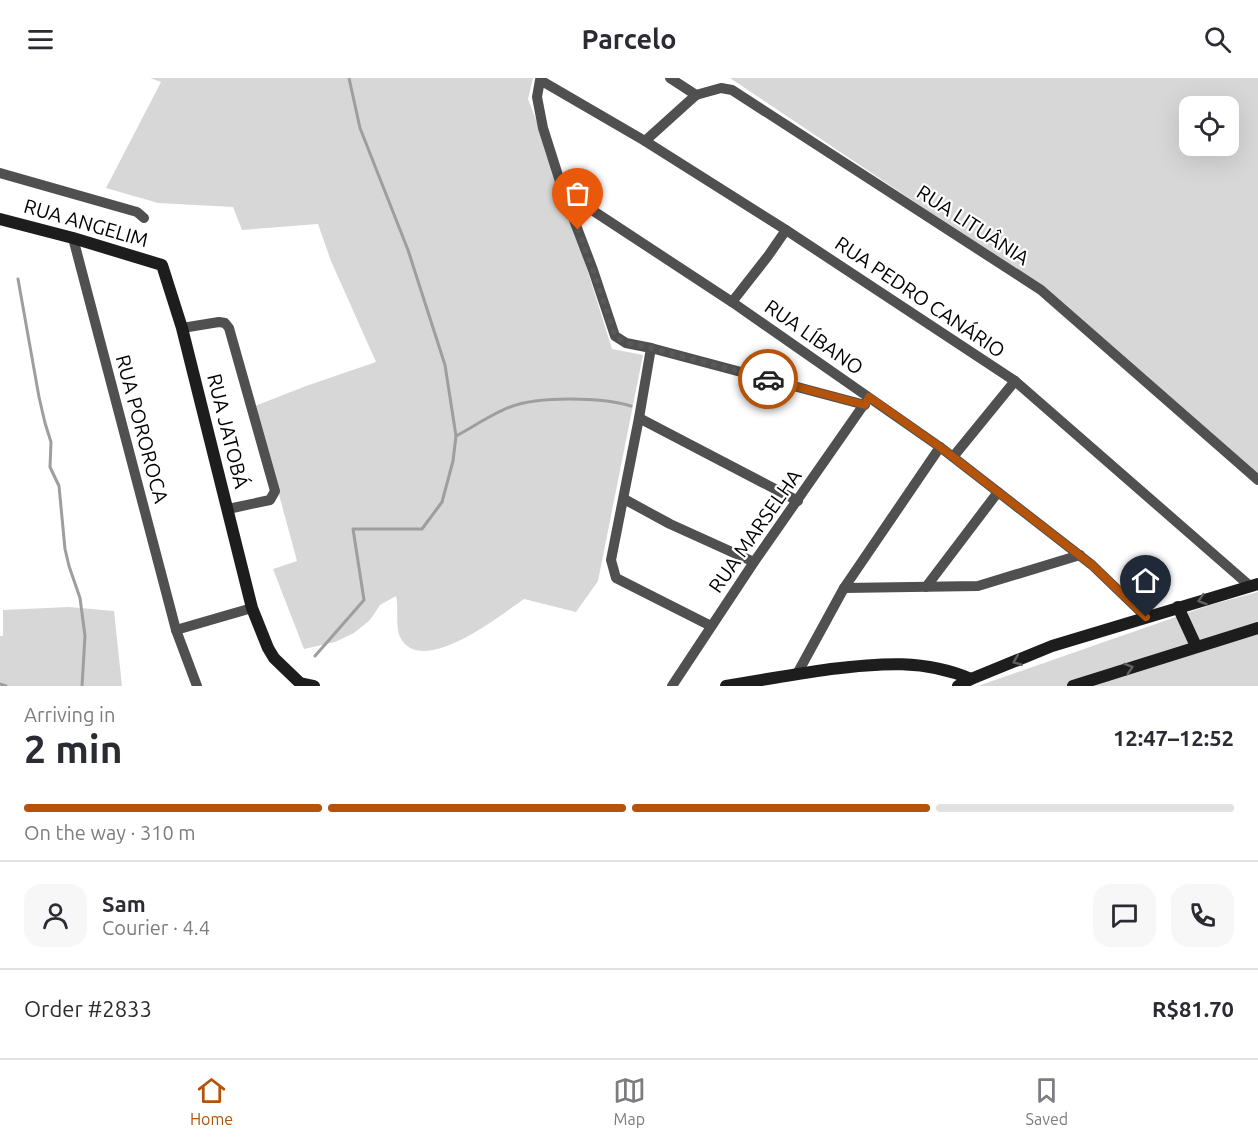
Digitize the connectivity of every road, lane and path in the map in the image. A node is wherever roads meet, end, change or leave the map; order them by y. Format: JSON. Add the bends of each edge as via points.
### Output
{"nodes":[{"id":1,"x":670,"y":78,"type":"edge"},
{"id":2,"x":696,"y":95,"type":"junction"},
{"id":3,"x":645,"y":141,"type":"junction"},
{"id":4,"x":0,"y":173,"type":"edge"},
{"id":5,"x":563,"y":190,"type":"junction"},
{"id":6,"x":144,"y":218,"type":"dead end"},
{"id":7,"x":0,"y":219,"type":"edge"},
{"id":8,"x":786,"y":230,"type":"junction"},
{"id":9,"x":73,"y":238,"type":"junction"},
{"id":10,"x":162,"y":265,"type":"joint"},
{"id":11,"x":732,"y":302,"type":"junction"},
{"id":12,"x":182,"y":328,"type":"junction"},
{"id":13,"x":651,"y":348,"type":"junction"},
{"id":14,"x":1015,"y":381,"type":"junction"},
{"id":15,"x":867,"y":401,"type":"junction"},
{"id":16,"x":639,"y":418,"type":"junction"},
{"id":17,"x":940,"y":447,"type":"junction"},
{"id":18,"x":953,"y":457,"type":"junction"},
{"id":19,"x":1258,"y":480,"type":"edge"},
{"id":20,"x":998,"y":492,"type":"junction"},
{"id":21,"x":624,"y":499,"type":"junction"},
{"id":22,"x":798,"y":501,"type":"junction"},
{"id":23,"x":228,"y":509,"type":"junction"},
{"id":24,"x":1080,"y":555,"type":"junction"},
{"id":25,"x":754,"y":562,"type":"junction"},
{"id":26,"x":1254,"y":585,"type":"edge"},
{"id":27,"x":926,"y":587,"type":"junction"},
{"id":28,"x":844,"y":588,"type":"junction"},
{"id":29,"x":1178,"y":607,"type":"junction"},
{"id":30,"x":252,"y":608,"type":"junction"},
{"id":31,"x":1146,"y":617,"type":"junction"},
{"id":32,"x":711,"y":626,"type":"junction"},
{"id":33,"x":1258,"y":628,"type":"edge"},
{"id":34,"x":177,"y":630,"type":"junction"},
{"id":35,"x":1196,"y":646,"type":"junction"},
{"id":36,"x":797,"y":674,"type":"junction"},
{"id":37,"x":971,"y":679,"type":"junction"},
{"id":38,"x":299,"y":685,"type":"edge"},
{"id":39,"x":197,"y":686,"type":"edge"},
{"id":40,"x":314,"y":686,"type":"edge"},
{"id":41,"x":672,"y":686,"type":"edge"},
{"id":42,"x":726,"y":686,"type":"edge"},
{"id":43,"x":958,"y":686,"type":"edge"},
{"id":44,"x":1073,"y":686,"type":"edge"}],
"edges":[{"from":1,"to":2,"type":"street"},
{"from":2,"to":3,"type":"street","name":"RUA LITUÂNIA"},
{"from":2,"to":19,"type":"street","name":"RUA LITUÂNIA","via":[[721,88],[732,90],[1041,290]]},
{"from":3,"to":5,"type":"street","name":"RUA PEDRO CANÁRIO","via":[[540,80],[537,97],[543,128]]},
{"from":3,"to":8,"type":"street","name":"RUA PEDRO CANÁRIO"},
{"from":4,"to":6,"type":"street","via":[[137,212]]},
{"from":5,"to":11,"type":"street","name":"RUA LÍBANO"},
{"from":5,"to":13,"type":"street","via":[[615,336],[626,343]]},
{"from":7,"to":9,"type":"street","name":"RUA ANGELIM"},
{"from":8,"to":11,"type":"street"},
{"from":8,"to":14,"type":"street","name":"RUA PEDRO CANÁRIO"},
{"from":9,"to":10,"type":"street","name":"RUA ANGELIM"},
{"from":9,"to":34,"type":"street","name":"RUA POROROCA"},
{"from":10,"to":12,"type":"street","name":"RUA JATOBÁ"},
{"from":11,"to":15,"type":"street","name":"RUA LÍBANO"},
{"from":12,"to":23,"type":"street","name":"RUA JATOBÁ"},
{"from":12,"to":23,"type":"street","via":[[219,322],[229,328],[275,491],[270,500]]},
{"from":13,"to":15,"type":"street"},
{"from":13,"to":16,"type":"street"},
{"from":14,"to":18,"type":"street"},
{"from":14,"to":26,"type":"street","name":"RUA PEDRO CANÁRIO"},
{"from":15,"to":17,"type":"street","name":"RUA LÍBANO"},
{"from":15,"to":22,"type":"street","name":"RUA MARSELHA"},
{"from":16,"to":21,"type":"street"},
{"from":16,"to":22,"type":"street"},
{"from":17,"to":18,"type":"street","name":"RUA LÍBANO"},
{"from":17,"to":28,"type":"street"},
{"from":18,"to":20,"type":"street","name":"RUA LÍBANO"},
{"from":20,"to":24,"type":"street","name":"RUA LÍBANO"},
{"from":20,"to":27,"type":"street"},
{"from":21,"to":25,"type":"street"},
{"from":21,"to":32,"type":"street","via":[[611,560],[616,578]]},
{"from":22,"to":25,"type":"street","name":"RUA MARSELHA"},
{"from":23,"to":30,"type":"street","name":"RUA JATOBÁ"},
{"from":24,"to":27,"type":"street","via":[[978,586]]},
{"from":24,"to":31,"type":"street","name":"RUA LÍBANO"},
{"from":25,"to":32,"type":"street","name":"RUA MARSELHA"},
{"from":26,"to":29,"type":"street","one_way":true},
{"from":27,"to":28,"type":"street"},
{"from":28,"to":36,"type":"street"},
{"from":29,"to":31,"type":"street"},
{"from":29,"to":35,"type":"street"},
{"from":30,"to":34,"type":"street"},
{"from":30,"to":38,"type":"street","name":"RUA JATOBÁ","via":[[274,658]]},
{"from":31,"to":37,"type":"street","one_way":true,"via":[[1052,646]]},
{"from":32,"to":41,"type":"street","name":"RUA MARSELHA"},
{"from":33,"to":35,"type":"street"},
{"from":34,"to":39,"type":"street","name":"RUA POROROCA"},
{"from":44,"to":35,"type":"street","one_way":true},
{"from":36,"to":37,"type":"street","via":[[894,663],[932,666]]},
{"from":36,"to":42,"type":"street"},
{"from":37,"to":43,"type":"street"},
{"from":38,"to":40,"type":"street"}]}
